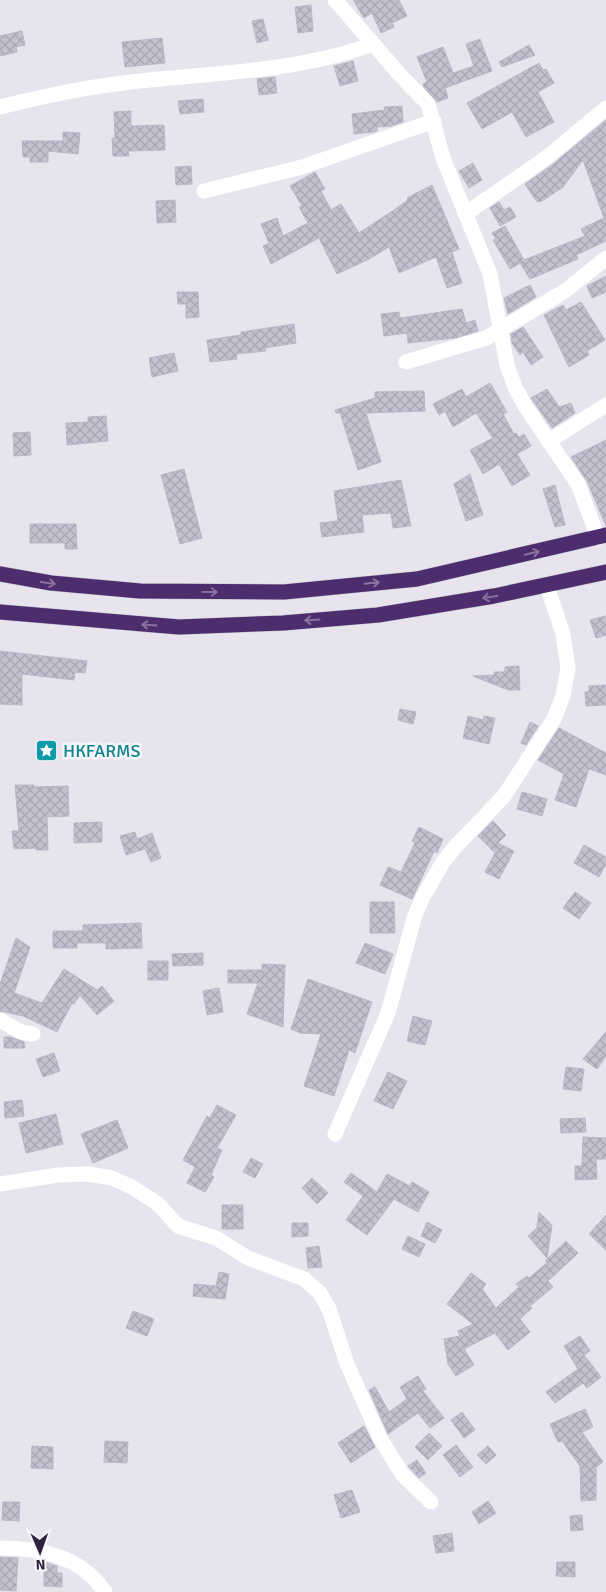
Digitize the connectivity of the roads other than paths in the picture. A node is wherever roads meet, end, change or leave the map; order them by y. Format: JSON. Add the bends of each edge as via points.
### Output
{"nodes":[{"id":1,"x":335,"y":0,"type":"edge"},
{"id":2,"x":374,"y":44,"type":"junction"},
{"id":3,"x":0,"y":107,"type":"edge"},
{"id":4,"x":606,"y":108,"type":"edge"},
{"id":5,"x":434,"y":122,"type":"junction"},
{"id":6,"x":204,"y":191,"type":"dead end"},
{"id":7,"x":465,"y":214,"type":"junction"},
{"id":8,"x":606,"y":258,"type":"edge"},
{"id":9,"x":501,"y":329,"type":"junction"},
{"id":10,"x":406,"y":362,"type":"dead end"},
{"id":11,"x":606,"y":405,"type":"edge"},
{"id":12,"x":549,"y":441,"type":"junction"},
{"id":13,"x":602,"y":536,"type":"edge"},
{"id":14,"x":0,"y":574,"type":"edge"},
{"id":15,"x":604,"y":574,"type":"edge"},
{"id":16,"x":547,"y":586,"type":"junction"},
{"id":17,"x":2,"y":615,"type":"edge"},
{"id":18,"x":0,"y":1020,"type":"edge"},
{"id":19,"x":33,"y":1034,"type":"dead end"},
{"id":20,"x":335,"y":1134,"type":"dead end"},
{"id":21,"x":0,"y":1184,"type":"edge"},
{"id":22,"x":431,"y":1502,"type":"dead end"},
{"id":23,"x":0,"y":1548,"type":"edge"},
{"id":24,"x":105,"y":1592,"type":"edge"}],
"edges":[{"from":1,"to":2,"type":"street"},
{"from":2,"to":3,"type":"street","via":[[349,53],[275,67],[122,83]]},
{"from":2,"to":5,"type":"street","via":[[425,99]]},
{"from":4,"to":7,"type":"street","via":[[546,158]]},
{"from":5,"to":6,"type":"street","via":[[302,167]]},
{"from":5,"to":7,"type":"street","via":[[443,158]]},
{"from":7,"to":9,"type":"street","via":[[490,274]]},
{"from":8,"to":9,"type":"street","via":[[565,291]]},
{"from":9,"to":10,"type":"street","via":[[478,341]]},
{"from":9,"to":12,"type":"street","via":[[507,365],[515,387]]},
{"from":11,"to":12,"type":"street"},
{"from":12,"to":13,"type":"street","via":[[578,484]]},
{"from":14,"to":13,"type":"highway","one_way":true,"via":[[51,583],[140,591],[284,592],[417,579]]},
{"from":15,"to":16,"type":"highway"},
{"from":16,"to":17,"type":"highway","one_way":true,"via":[[378,615],[283,623],[179,627]]},
{"from":16,"to":20,"type":"street","via":[[564,634],[568,668],[564,696],[554,719],[504,796],[456,846],[427,889],[415,915],[388,1013]]},
{"from":18,"to":19,"type":"street","via":[[21,1032]]},
{"from":21,"to":22,"type":"street","via":[[58,1175],[88,1174],[112,1178],[158,1204],[178,1226],[216,1238],[248,1258],[304,1279],[320,1293],[329,1309],[347,1364],[380,1438],[402,1474]]},
{"from":23,"to":24,"type":"street","via":[[29,1549],[59,1556],[88,1572]]}]}
